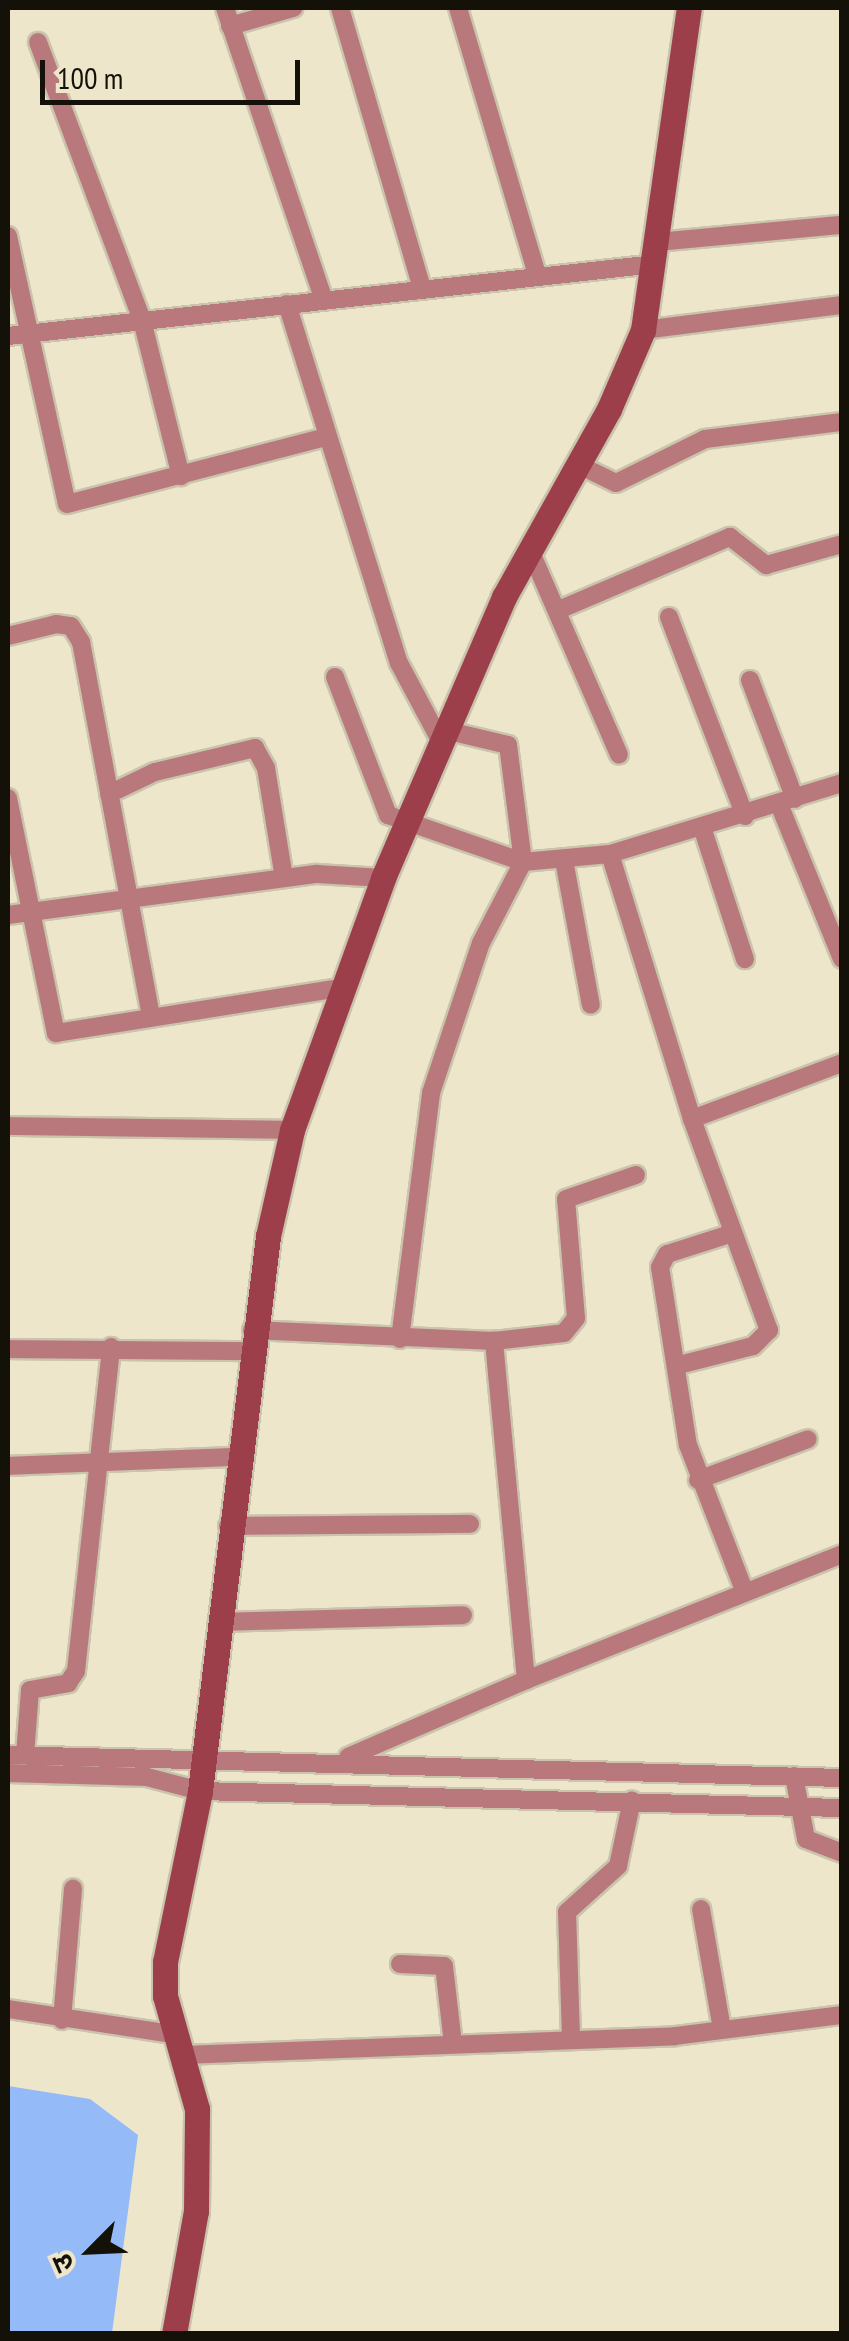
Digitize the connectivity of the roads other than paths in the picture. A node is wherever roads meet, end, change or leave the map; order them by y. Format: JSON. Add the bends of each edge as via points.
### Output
{"nodes":[{"id":1,"x":293,"y":8,"type":"edge"},
{"id":2,"x":340,"y":8,"type":"edge"},
{"id":3,"x":458,"y":8,"type":"edge"},
{"id":4,"x":689,"y":8,"type":"edge"},
{"id":5,"x":228,"y":17,"type":"edge"},
{"id":6,"x":38,"y":42,"type":"dead end"},
{"id":7,"x":842,"y":225,"type":"edge"},
{"id":8,"x":8,"y":236,"type":"edge"},
{"id":9,"x":656,"y":253,"type":"junction"},
{"id":10,"x":537,"y":276,"type":"junction"},
{"id":11,"x":422,"y":288,"type":"junction"},
{"id":12,"x":324,"y":300,"type":"junction"},
{"id":13,"x":287,"y":304,"type":"junction"},
{"id":14,"x":842,"y":305,"type":"edge"},
{"id":15,"x":142,"y":320,"type":"junction"},
{"id":16,"x":643,"y":330,"type":"junction"},
{"id":17,"x":29,"y":334,"type":"junction"},
{"id":18,"x":8,"y":336,"type":"edge"},
{"id":19,"x":842,"y":422,"type":"edge"},
{"id":20,"x":326,"y":437,"type":"junction"},
{"id":21,"x":577,"y":464,"type":"junction"},
{"id":22,"x":181,"y":476,"type":"junction"},
{"id":23,"x":842,"y":544,"type":"edge"},
{"id":24,"x":530,"y":550,"type":"junction"},
{"id":25,"x":561,"y":609,"type":"junction"},
{"id":26,"x":668,"y":617,"type":"dead end"},
{"id":27,"x":8,"y":636,"type":"edge"},
{"id":28,"x":335,"y":677,"type":"dead end"},
{"id":29,"x":750,"y":680,"type":"dead end"},
{"id":30,"x":443,"y":735,"type":"junction"},
{"id":31,"x":619,"y":756,"type":"dead end"},
{"id":32,"x":842,"y":783,"type":"edge"},
{"id":33,"x":109,"y":794,"type":"junction"},
{"id":34,"x":8,"y":798,"type":"edge"},
{"id":35,"x":787,"y":802,"type":"junction"},
{"id":36,"x":745,"y":816,"type":"junction"},
{"id":37,"x":406,"y":826,"type":"junction"},
{"id":38,"x":702,"y":827,"type":"junction"},
{"id":39,"x":610,"y":854,"type":"junction"},
{"id":40,"x":564,"y":860,"type":"junction"},
{"id":41,"x":523,"y":862,"type":"junction"},
{"id":42,"x":284,"y":878,"type":"junction"},
{"id":43,"x":383,"y":878,"type":"junction"},
{"id":44,"x":131,"y":899,"type":"junction"},
{"id":45,"x":28,"y":913,"type":"junction"},
{"id":46,"x":8,"y":915,"type":"edge"},
{"id":47,"x":842,"y":958,"type":"edge"},
{"id":48,"x":745,"y":959,"type":"dead end"},
{"id":49,"x":340,"y":988,"type":"junction"},
{"id":50,"x":591,"y":1006,"type":"dead end"},
{"id":51,"x":151,"y":1016,"type":"junction"},
{"id":52,"x":842,"y":1063,"type":"edge"},
{"id":53,"x":692,"y":1119,"type":"junction"},
{"id":54,"x":8,"y":1126,"type":"edge"},
{"id":55,"x":292,"y":1130,"type":"junction"},
{"id":56,"x":636,"y":1175,"type":"dead end"},
{"id":57,"x":733,"y":1232,"type":"junction"},
{"id":58,"x":400,"y":1339,"type":"junction"},
{"id":59,"x":251,"y":1340,"type":"junction"},
{"id":60,"x":494,"y":1341,"type":"junction"},
{"id":61,"x":111,"y":1348,"type":"junction"},
{"id":62,"x":8,"y":1349,"type":"edge"},
{"id":63,"x":679,"y":1365,"type":"junction"},
{"id":64,"x":808,"y":1440,"type":"dead end"},
{"id":65,"x":235,"y":1457,"type":"junction"},
{"id":66,"x":102,"y":1462,"type":"junction"},
{"id":67,"x":8,"y":1466,"type":"edge"},
{"id":68,"x":698,"y":1480,"type":"junction"},
{"id":69,"x":470,"y":1524,"type":"dead end"},
{"id":70,"x":228,"y":1526,"type":"junction"},
{"id":71,"x":842,"y":1554,"type":"edge"},
{"id":72,"x":744,"y":1590,"type":"junction"},
{"id":73,"x":463,"y":1615,"type":"dead end"},
{"id":74,"x":218,"y":1622,"type":"junction"},
{"id":75,"x":526,"y":1680,"type":"junction"},
{"id":76,"x":16,"y":1755,"type":"edge"},
{"id":77,"x":204,"y":1760,"type":"junction"},
{"id":78,"x":340,"y":1760,"type":"junction"},
{"id":79,"x":432,"y":1764,"type":"junction"},
{"id":80,"x":653,"y":1771,"type":"junction"},
{"id":81,"x":8,"y":1774,"type":"edge"},
{"id":82,"x":794,"y":1776,"type":"junction"},
{"id":83,"x":842,"y":1778,"type":"edge"},
{"id":84,"x":200,"y":1791,"type":"junction"},
{"id":85,"x":432,"y":1794,"type":"junction"},
{"id":86,"x":642,"y":1800,"type":"junction"},
{"id":87,"x":797,"y":1806,"type":"junction"},
{"id":88,"x":842,"y":1808,"type":"edge"},
{"id":89,"x":842,"y":1852,"type":"edge"},
{"id":90,"x":72,"y":1888,"type":"dead end"},
{"id":91,"x":700,"y":1909,"type":"dead end"},
{"id":92,"x":400,"y":1964,"type":"dead end"},
{"id":93,"x":8,"y":2009,"type":"edge"},
{"id":94,"x":842,"y":2015,"type":"edge"},
{"id":95,"x":62,"y":2020,"type":"junction"},
{"id":96,"x":722,"y":2030,"type":"junction"},
{"id":97,"x":571,"y":2038,"type":"junction"},
{"id":98,"x":454,"y":2044,"type":"junction"},
{"id":99,"x":181,"y":2045,"type":"junction"},
{"id":100,"x":174,"y":2334,"type":"edge"}],
"edges":[{"from":1,"to":5,"type":"street"},
{"from":2,"to":11,"type":"street"},
{"from":3,"to":10,"type":"street"},
{"from":4,"to":9,"type":"street"},
{"from":5,"to":12,"type":"street"},
{"from":6,"to":15,"type":"street"},
{"from":7,"to":9,"type":"street"},
{"from":8,"to":17,"type":"street"},
{"from":9,"to":10,"type":"street"},
{"from":9,"to":16,"type":"street"},
{"from":10,"to":11,"type":"street"},
{"from":11,"to":12,"type":"street"},
{"from":12,"to":13,"type":"street"},
{"from":13,"to":15,"type":"street"},
{"from":13,"to":20,"type":"street"},
{"from":14,"to":16,"type":"street"},
{"from":15,"to":17,"type":"street"},
{"from":15,"to":22,"type":"street"},
{"from":16,"to":21,"type":"street"},
{"from":17,"to":18,"type":"street"},
{"from":17,"to":22,"type":"street","via":[[67,504]]},
{"from":19,"to":21,"type":"street","via":[[705,439],[616,483]]},
{"from":20,"to":22,"type":"street"},
{"from":20,"to":30,"type":"street","via":[[399,664]]},
{"from":21,"to":24,"type":"street"},
{"from":23,"to":25,"type":"street","via":[[766,566],[730,537]]},
{"from":24,"to":25,"type":"street"},
{"from":24,"to":30,"type":"street"},
{"from":25,"to":31,"type":"street"},
{"from":26,"to":36,"type":"street"},
{"from":27,"to":33,"type":"street","via":[[71,626]]},
{"from":28,"to":37,"type":"street","via":[[379,804]]},
{"from":29,"to":35,"type":"street"},
{"from":30,"to":37,"type":"street"},
{"from":30,"to":41,"type":"street","via":[[508,745]]},
{"from":32,"to":35,"type":"street"},
{"from":33,"to":42,"type":"street","via":[[156,772],[254,748],[266,768]]},
{"from":33,"to":44,"type":"street"},
{"from":34,"to":45,"type":"street"},
{"from":35,"to":36,"type":"street"},
{"from":35,"to":47,"type":"street"},
{"from":36,"to":38,"type":"street"},
{"from":37,"to":41,"type":"street"},
{"from":37,"to":43,"type":"street"},
{"from":38,"to":39,"type":"street"},
{"from":38,"to":48,"type":"street"},
{"from":39,"to":40,"type":"street"},
{"from":39,"to":53,"type":"street"},
{"from":40,"to":41,"type":"street"},
{"from":40,"to":50,"type":"street"},
{"from":41,"to":58,"type":"street","via":[[481,943],[431,1093]]},
{"from":42,"to":43,"type":"street"},
{"from":42,"to":44,"type":"street"},
{"from":43,"to":49,"type":"street"},
{"from":44,"to":45,"type":"street"},
{"from":44,"to":51,"type":"street"},
{"from":45,"to":46,"type":"street"},
{"from":45,"to":51,"type":"street","via":[[56,1033],[72,1037]]},
{"from":49,"to":51,"type":"street"},
{"from":49,"to":55,"type":"street"},
{"from":52,"to":53,"type":"street"},
{"from":53,"to":57,"type":"street"},
{"from":54,"to":55,"type":"street"},
{"from":55,"to":59,"type":"street"},
{"from":56,"to":60,"type":"street","via":[[566,1199],[573,1326]]},
{"from":57,"to":63,"type":"street","via":[[662,1259]]},
{"from":57,"to":63,"type":"street","via":[[769,1330],[753,1346]]},
{"from":58,"to":59,"type":"street"},
{"from":58,"to":60,"type":"street"},
{"from":59,"to":61,"type":"street"},
{"from":59,"to":65,"type":"street"},
{"from":60,"to":75,"type":"street"},
{"from":61,"to":62,"type":"street"},
{"from":61,"to":66,"type":"street"},
{"from":63,"to":68,"type":"street"},
{"from":64,"to":68,"type":"street"},
{"from":65,"to":66,"type":"street"},
{"from":65,"to":70,"type":"street"},
{"from":66,"to":67,"type":"street"},
{"from":66,"to":76,"type":"street","via":[[76,1672],[68,1683],[30,1690]]},
{"from":68,"to":72,"type":"street"},
{"from":69,"to":70,"type":"street"},
{"from":70,"to":74,"type":"street"},
{"from":71,"to":72,"type":"street"},
{"from":72,"to":75,"type":"street"},
{"from":73,"to":74,"type":"street"},
{"from":74,"to":77,"type":"street"},
{"from":75,"to":78,"type":"street"},
{"from":76,"to":77,"type":"street"},
{"from":77,"to":78,"type":"street"},
{"from":77,"to":84,"type":"street"},
{"from":78,"to":79,"type":"street"},
{"from":79,"to":80,"type":"street"},
{"from":79,"to":85,"type":"street"},
{"from":80,"to":82,"type":"street"},
{"from":80,"to":86,"type":"street"},
{"from":81,"to":84,"type":"street","via":[[147,1777]]},
{"from":82,"to":83,"type":"street"},
{"from":82,"to":87,"type":"street"},
{"from":84,"to":85,"type":"street"},
{"from":84,"to":99,"type":"street","via":[[165,1962]]},
{"from":85,"to":86,"type":"street"},
{"from":86,"to":87,"type":"street"},
{"from":86,"to":97,"type":"street","via":[[618,1866],[568,1912]]},
{"from":87,"to":88,"type":"street"},
{"from":87,"to":89,"type":"street","via":[[806,1839]]},
{"from":90,"to":95,"type":"street"},
{"from":91,"to":96,"type":"street"},
{"from":92,"to":98,"type":"street","via":[[444,1966]]},
{"from":93,"to":95,"type":"street"},
{"from":94,"to":96,"type":"street"},
{"from":95,"to":99,"type":"street"},
{"from":96,"to":97,"type":"street"},
{"from":97,"to":98,"type":"street"},
{"from":98,"to":99,"type":"street"},
{"from":99,"to":100,"type":"street","via":[[198,2109],[196,2211]]}]}
